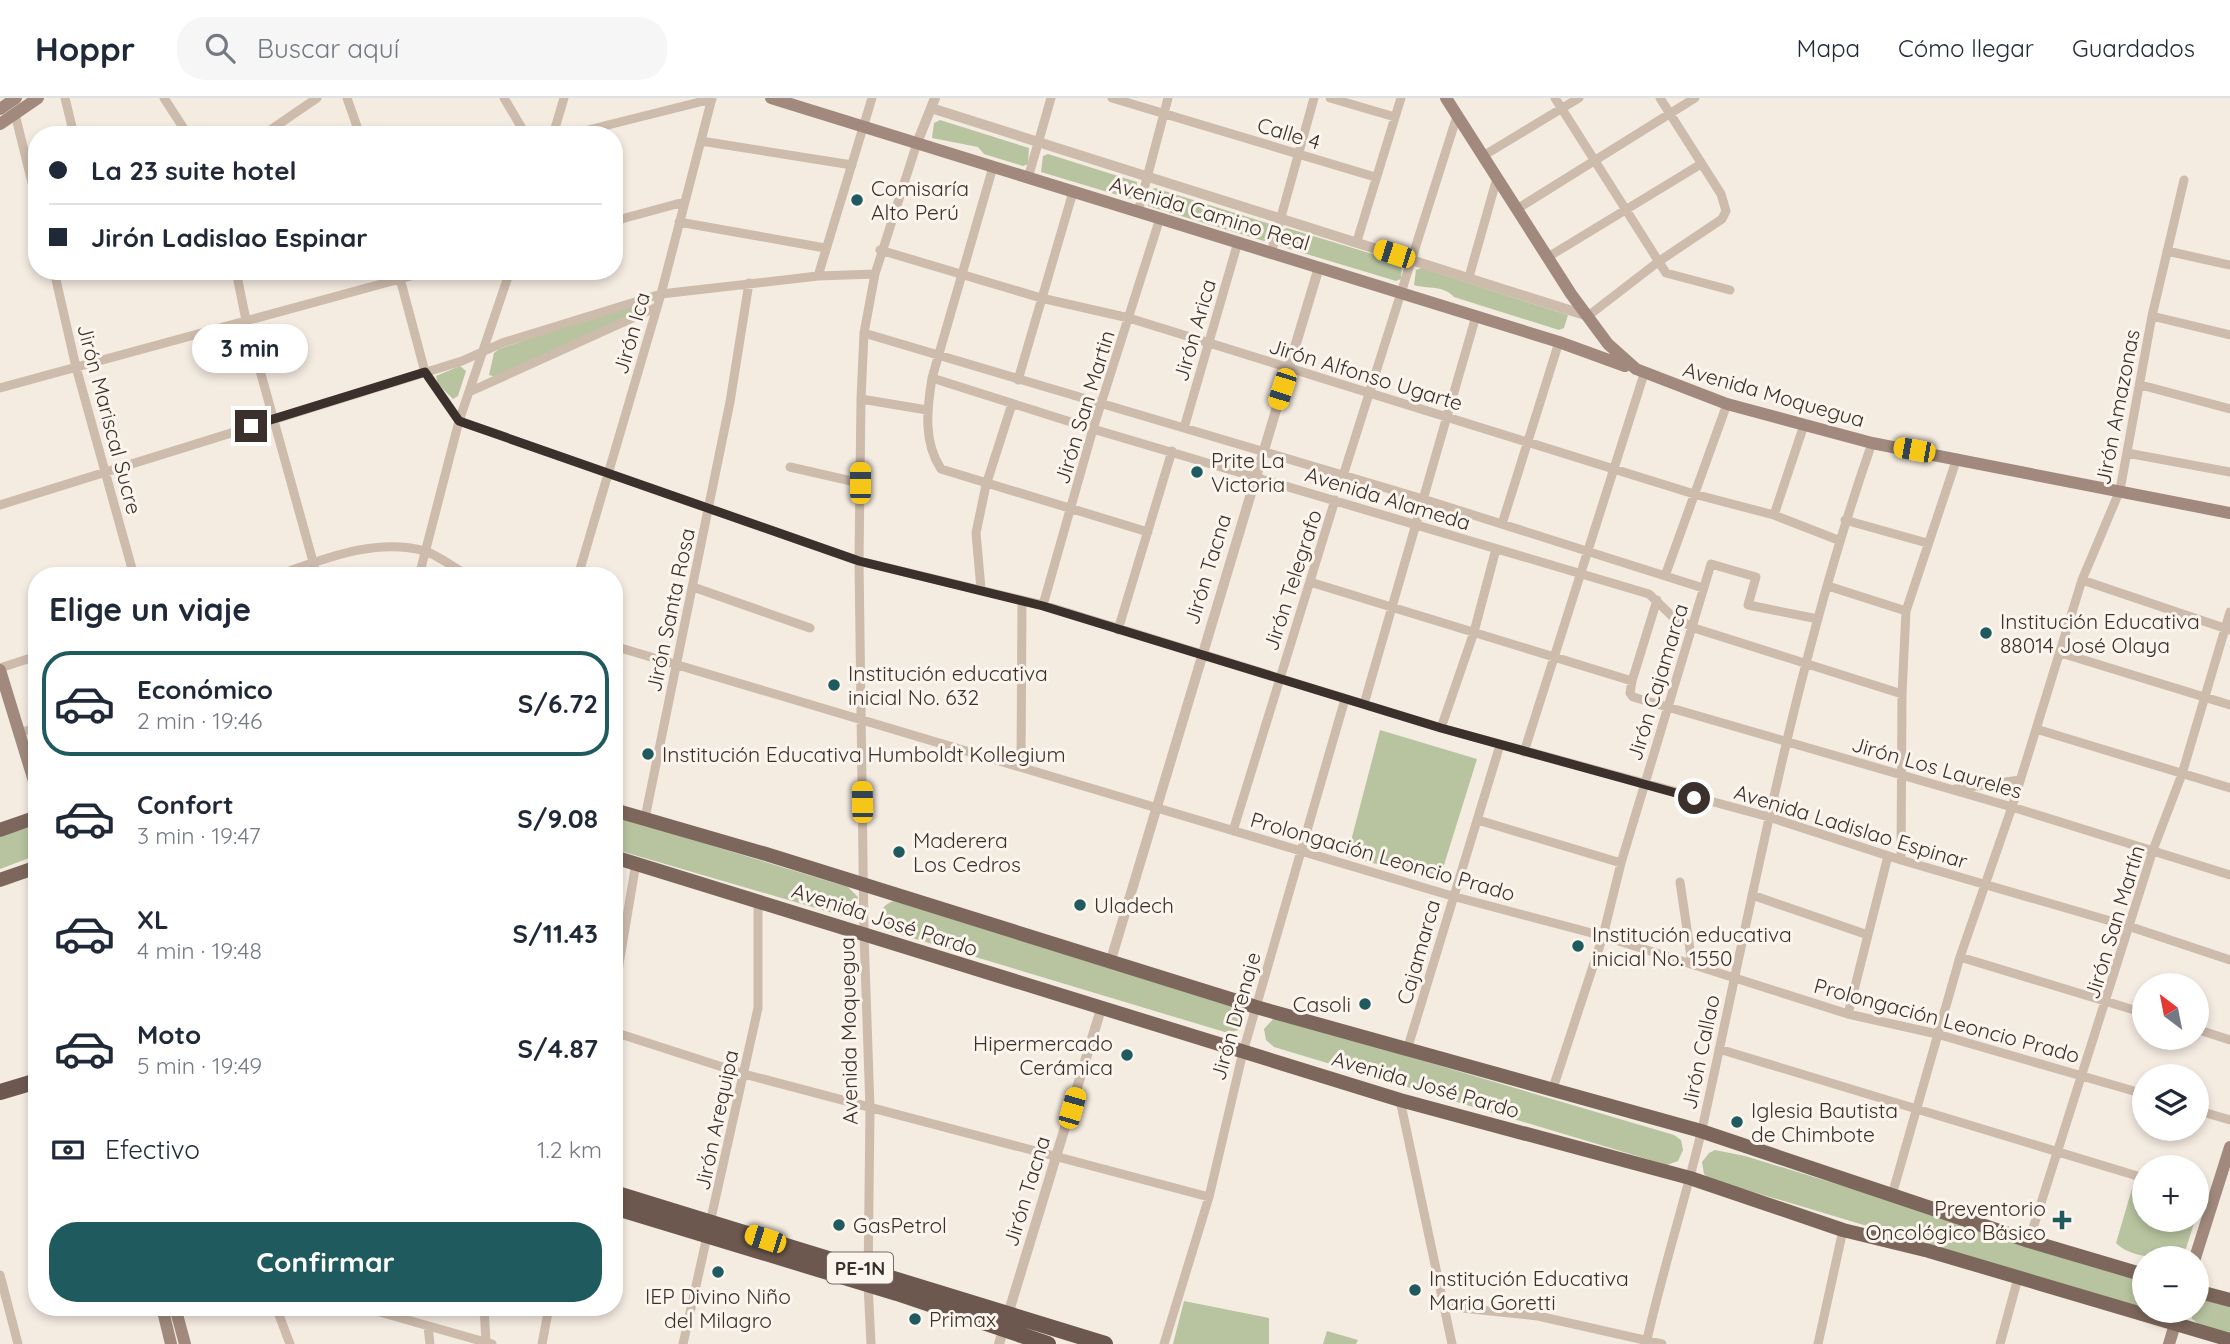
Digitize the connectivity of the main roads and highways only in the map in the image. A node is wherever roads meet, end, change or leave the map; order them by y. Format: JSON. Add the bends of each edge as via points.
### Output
{"nodes":[{"id":1,"x":16,"y":98,"type":"edge"},
{"id":2,"x":38,"y":98,"type":"edge"},
{"id":3,"x":771,"y":98,"type":"edge"},
{"id":4,"x":1451,"y":100,"type":"edge"},
{"id":5,"x":0,"y":108,"type":"edge"},
{"id":6,"x":0,"y":124,"type":"edge"},
{"id":7,"x":1640,"y":371,"type":"junction"},
{"id":8,"x":2230,"y":513,"type":"edge"},
{"id":9,"x":0,"y":669,"type":"edge"},
{"id":10,"x":28,"y":764,"type":"edge"},
{"id":11,"x":623,"y":812,"type":"edge"},
{"id":12,"x":28,"y":820,"type":"edge"},
{"id":13,"x":0,"y":830,"type":"edge"},
{"id":14,"x":623,"y":859,"type":"edge"},
{"id":15,"x":28,"y":870,"type":"edge"},
{"id":16,"x":0,"y":880,"type":"edge"},
{"id":17,"x":28,"y":1074,"type":"edge"},
{"id":18,"x":0,"y":1082,"type":"edge"},
{"id":19,"x":28,"y":1084,"type":"edge"},
{"id":20,"x":0,"y":1092,"type":"edge"},
{"id":21,"x":2230,"y":1147,"type":"edge"},
{"id":22,"x":623,"y":1196,"type":"edge"},
{"id":23,"x":623,"y":1209,"type":"edge"},
{"id":24,"x":710,"y":1228,"type":"junction"},
{"id":25,"x":2198,"y":1246,"type":"edge"},
{"id":26,"x":2132,"y":1271,"type":"edge"},
{"id":27,"x":2209,"y":1294,"type":"edge"},
{"id":28,"x":2230,"y":1300,"type":"edge"},
{"id":29,"x":2132,"y":1306,"type":"edge"},
{"id":30,"x":164,"y":1316,"type":"edge"},
{"id":31,"x":177,"y":1316,"type":"edge"},
{"id":32,"x":2175,"y":1323,"type":"edge"},
{"id":33,"x":2191,"y":1323,"type":"edge"},
{"id":34,"x":1003,"y":1329,"type":"edge"},
{"id":35,"x":2230,"y":1340,"type":"edge"},
{"id":36,"x":171,"y":1344,"type":"edge"},
{"id":37,"x":185,"y":1344,"type":"edge"},
{"id":38,"x":1048,"y":1344,"type":"edge"},
{"id":39,"x":1104,"y":1344,"type":"edge"},
{"id":40,"x":2169,"y":1344,"type":"edge"}],
"edges":[{"from":1,"to":5,"type":"main road"},
{"from":2,"to":6,"type":"main road"},
{"from":3,"to":7,"type":"main road","name":"Avenida Camino Real"},
{"from":4,"to":7,"type":"main road","name":"Avenida Moquegua","via":[[1457,116],[1588,316],[1608,344]]},
{"from":7,"to":8,"type":"main road","name":"Avenida Moquegua","via":[[1727,404],[1872,443]]},
{"from":9,"to":10,"type":"main road"},
{"from":11,"to":26,"type":"main road","name":"Avenida José Pardo","via":[[1256,1007],[1701,1131]]},
{"from":12,"to":13,"type":"main road"},
{"from":14,"to":29,"type":"main road","name":"Avenida José Pardo","via":[[1400,1100],[1690,1178],[1843,1230]]},
{"from":15,"to":16,"type":"main road"},
{"from":17,"to":18,"type":"highway"},
{"from":19,"to":20,"type":"highway"},
{"from":21,"to":25,"type":"main road"},
{"from":22,"to":24,"type":"highway","number":"PE-1N"},
{"from":23,"to":24,"type":"highway","number":"PE-1N"},
{"from":24,"to":34,"type":"highway","number":"PE-1N","via":[[868,1277]]},
{"from":27,"to":28,"type":"main road"},
{"from":30,"to":36,"type":"main road"},
{"from":31,"to":37,"type":"main road"},
{"from":32,"to":40,"type":"main road"},
{"from":33,"to":35,"type":"main road","name":"Avenida José Pardo"},
{"from":34,"to":38,"type":"highway","number":"PE-1N"},
{"from":34,"to":39,"type":"highway","number":"PE-1N"}]}
